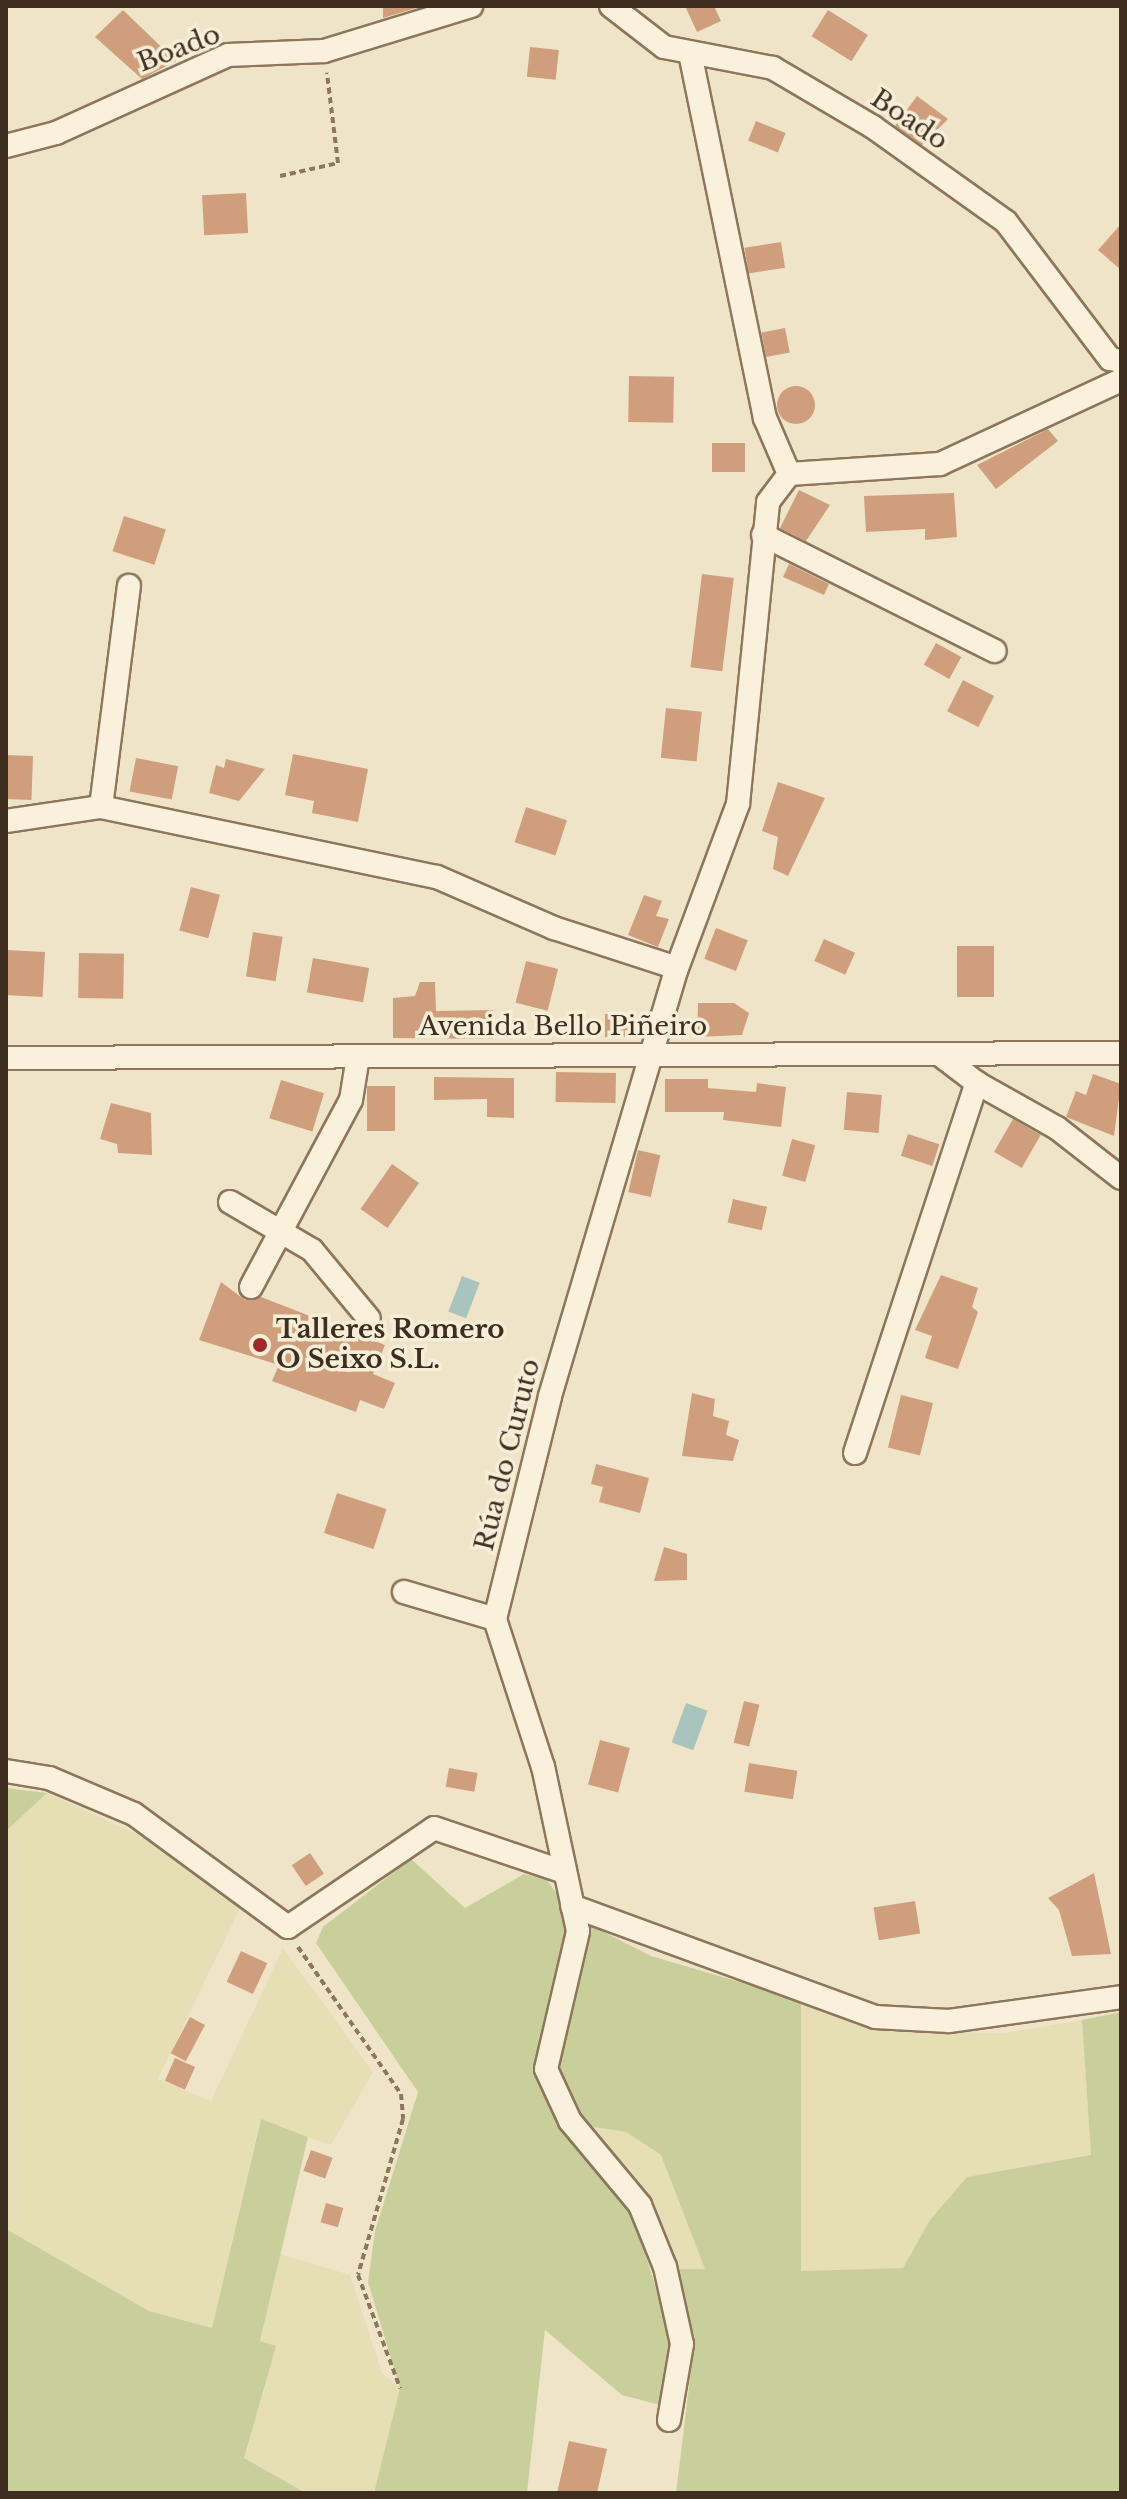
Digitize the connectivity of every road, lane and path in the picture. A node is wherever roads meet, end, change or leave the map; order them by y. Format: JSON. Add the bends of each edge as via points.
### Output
{"nodes":[{"id":1,"x":471,"y":6,"type":"edge"},
{"id":2,"x":611,"y":6,"type":"edge"},
{"id":3,"x":324,"y":51,"type":"junction"},
{"id":4,"x":690,"y":53,"type":"junction"},
{"id":5,"x":6,"y":146,"type":"edge"},
{"id":6,"x":280,"y":176,"type":"dead end"},
{"id":7,"x":1121,"y":361,"type":"edge"},
{"id":8,"x":1121,"y":380,"type":"edge"},
{"id":9,"x":789,"y":474,"type":"junction"},
{"id":10,"x":763,"y":535,"type":"junction"},
{"id":11,"x":129,"y":586,"type":"dead end"},
{"id":12,"x":995,"y":651,"type":"dead end"},
{"id":13,"x":101,"y":807,"type":"junction"},
{"id":14,"x":6,"y":821,"type":"edge"},
{"id":15,"x":677,"y":968,"type":"junction"},
{"id":16,"x":1121,"y":1053,"type":"edge"},
{"id":17,"x":939,"y":1054,"type":"junction"},
{"id":18,"x":652,"y":1055,"type":"junction"},
{"id":19,"x":358,"y":1057,"type":"junction"},
{"id":20,"x":6,"y":1058,"type":"edge"},
{"id":21,"x":977,"y":1083,"type":"junction"},
{"id":22,"x":1121,"y":1178,"type":"edge"},
{"id":23,"x":230,"y":1202,"type":"dead end"},
{"id":24,"x":281,"y":1226,"type":"junction"},
{"id":25,"x":251,"y":1287,"type":"dead end"},
{"id":26,"x":369,"y":1319,"type":"dead end"},
{"id":27,"x":855,"y":1453,"type":"dead end"},
{"id":28,"x":404,"y":1592,"type":"dead end"},
{"id":29,"x":495,"y":1619,"type":"junction"},
{"id":30,"x":6,"y":1771,"type":"edge"},
{"id":31,"x":564,"y":1872,"type":"junction"},
{"id":32,"x":572,"y":1906,"type":"junction"},
{"id":33,"x":288,"y":1927,"type":"junction"},
{"id":34,"x":1121,"y":1997,"type":"edge"},
{"id":35,"x":400,"y":2388,"type":"dead end"},
{"id":36,"x":669,"y":2420,"type":"dead end"}],
"edges":[{"from":1,"to":3,"type":"street","name":"Boado"},
{"from":2,"to":4,"type":"street","name":"Boado","via":[[664,47]]},
{"from":3,"to":5,"type":"street","name":"Boado","via":[[228,55],[56,133]]},
{"from":3,"to":6,"type":"path","via":[[338,163]]},
{"from":4,"to":7,"type":"street","name":"Boado","via":[[773,68],[886,136],[1006,222],[1110,359]]},
{"from":4,"to":9,"type":"street","via":[[765,418]]},
{"from":8,"to":9,"type":"street","via":[[940,464]]},
{"from":9,"to":10,"type":"street","name":"Rúa do Curuto","via":[[768,502]]},
{"from":10,"to":12,"type":"street"},
{"from":10,"to":15,"type":"street","name":"Rúa do Curuto","via":[[738,804]]},
{"from":11,"to":13,"type":"street"},
{"from":13,"to":14,"type":"street"},
{"from":13,"to":15,"type":"street","via":[[437,877],[554,928]]},
{"from":15,"to":18,"type":"street","name":"Rúa do Curuto"},
{"from":16,"to":17,"type":"street","name":"Avenida Bello Piñeiro"},
{"from":17,"to":18,"type":"street","name":"Avenida Bello Piñeiro"},
{"from":17,"to":21,"type":"street"},
{"from":18,"to":19,"type":"street","name":"Avenida Bello Piñeiro"},
{"from":18,"to":29,"type":"street","name":"Rúa do Curuto","via":[[550,1396]]},
{"from":19,"to":20,"type":"street","name":"Avenida Bello Piñeiro"},
{"from":19,"to":24,"type":"street","via":[[351,1100]]},
{"from":21,"to":22,"type":"street","via":[[1057,1128]]},
{"from":21,"to":27,"type":"street"},
{"from":23,"to":24,"type":"street"},
{"from":24,"to":25,"type":"street"},
{"from":24,"to":26,"type":"street","via":[[312,1250]]},
{"from":28,"to":29,"type":"street"},
{"from":29,"to":31,"type":"street","via":[[543,1767]]},
{"from":30,"to":33,"type":"street","via":[[49,1778],[134,1814]]},
{"from":31,"to":32,"type":"street"},
{"from":31,"to":33,"type":"street","via":[[434,1828]]},
{"from":32,"to":34,"type":"street","via":[[875,2017],[949,2021]]},
{"from":32,"to":36,"type":"street","via":[[575,1949],[546,2069],[570,2121],[640,2205],[665,2267],[682,2344]]},
{"from":33,"to":35,"type":"path","via":[[305,1962],[401,2094],[403,2119],[358,2275]]}]}
